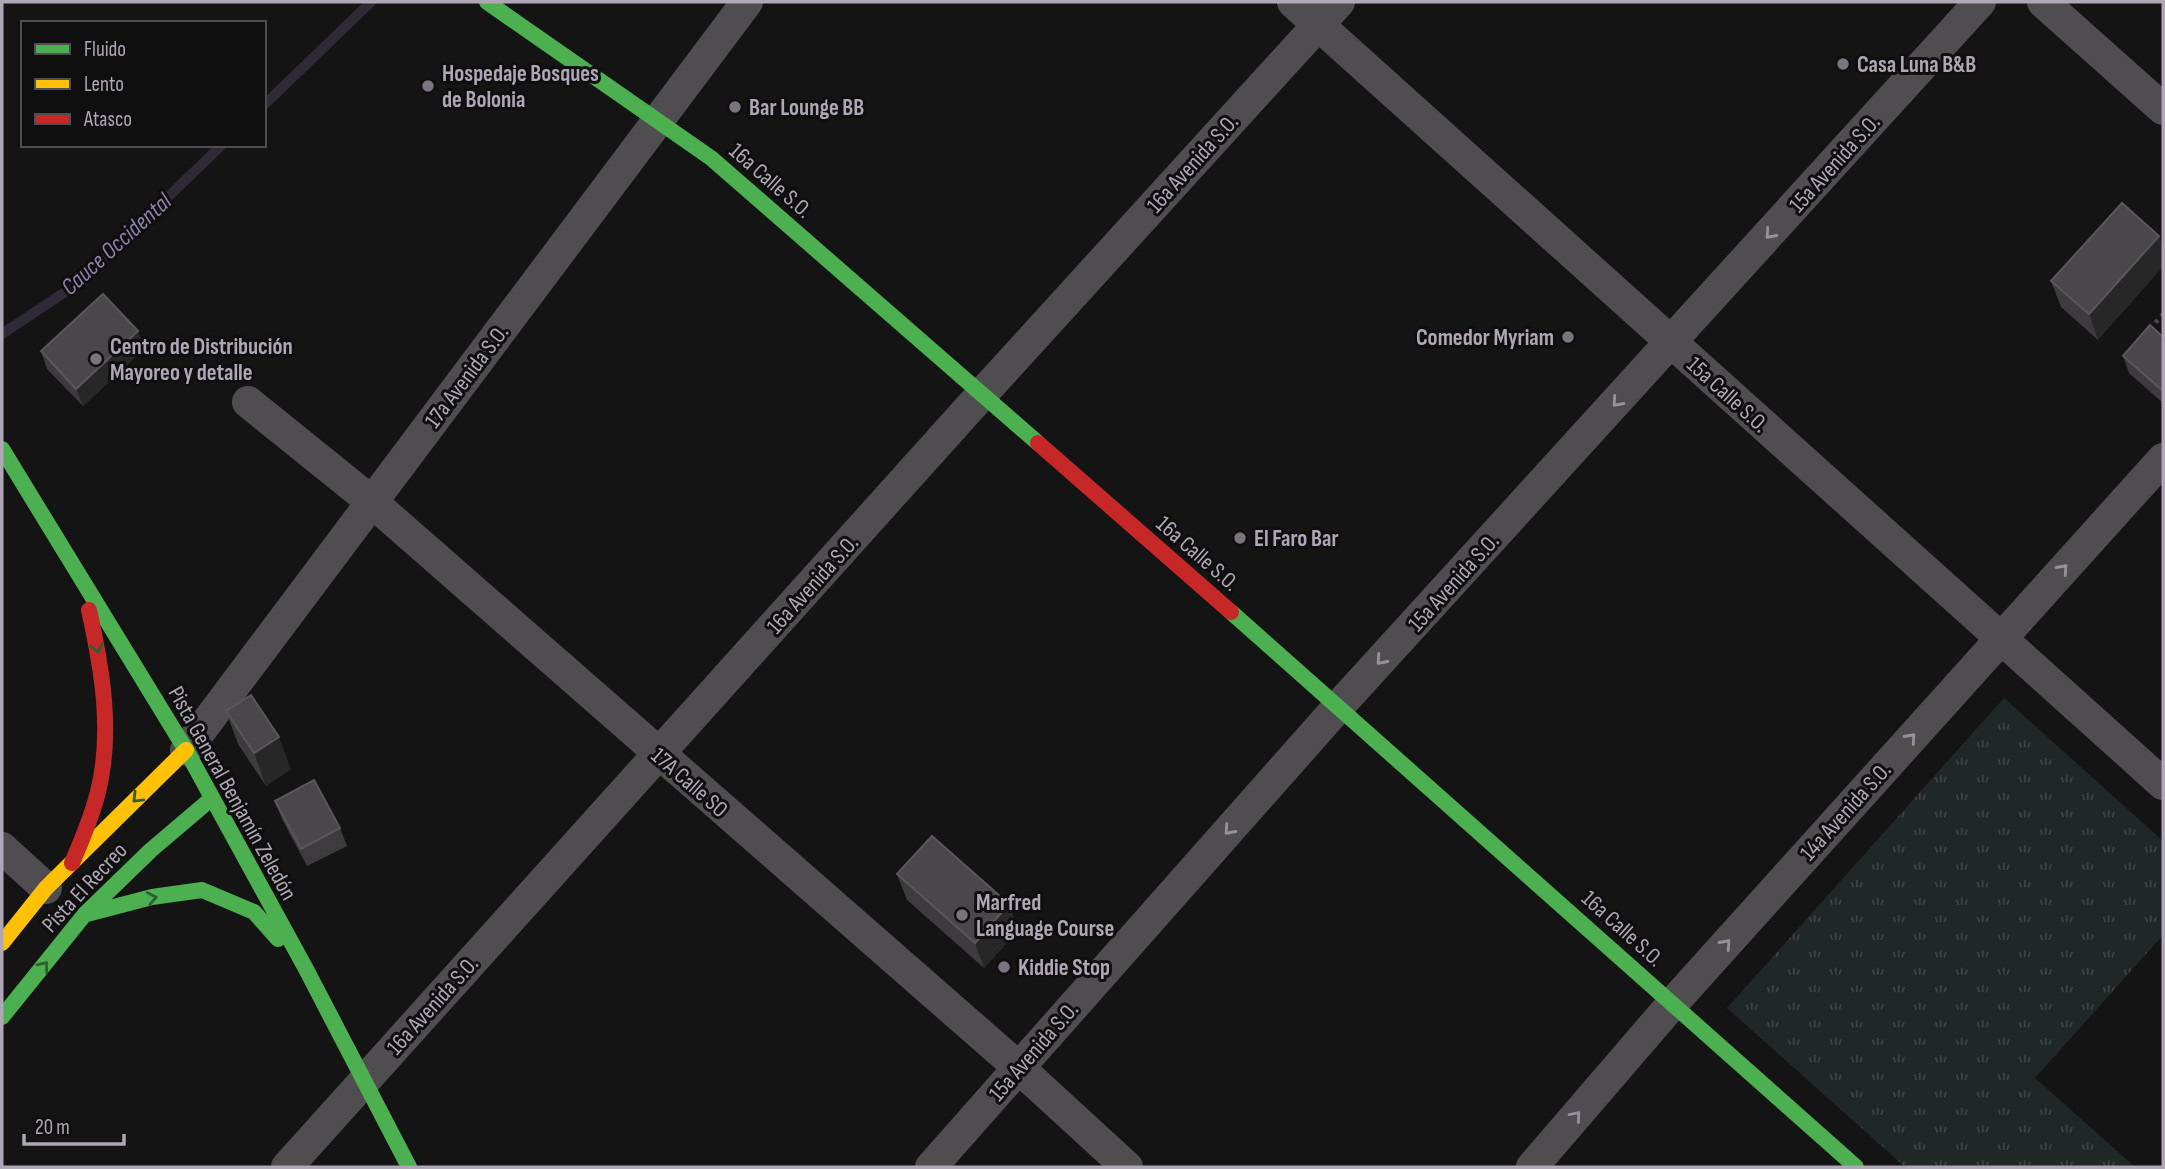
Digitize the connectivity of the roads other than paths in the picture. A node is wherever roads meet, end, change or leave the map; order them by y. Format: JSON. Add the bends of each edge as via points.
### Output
{"nodes":[{"id":1,"x":487,"y":2,"type":"edge"},
{"id":2,"x":747,"y":2,"type":"edge"},
{"id":3,"x":1293,"y":2,"type":"edge"},
{"id":4,"x":1980,"y":2,"type":"edge"},
{"id":5,"x":2043,"y":2,"type":"edge"},
{"id":6,"x":1329,"y":13,"type":"edge"},
{"id":7,"x":2163,"y":109,"type":"edge"},
{"id":8,"x":657,"y":122,"type":"junction"},
{"id":9,"x":1671,"y":343,"type":"junction"},
{"id":10,"x":982,"y":393,"type":"junction"},
{"id":11,"x":248,"y":402,"type":"dead end"},
{"id":12,"x":2,"y":449,"type":"edge"},
{"id":13,"x":2163,"y":458,"type":"edge"},
{"id":14,"x":372,"y":502,"type":"junction"},
{"id":15,"x":82,"y":581,"type":"junction"},
{"id":16,"x":2001,"y":637,"type":"junction"},
{"id":17,"x":1339,"y":706,"type":"junction"},
{"id":18,"x":186,"y":750,"type":"junction"},
{"id":19,"x":659,"y":755,"type":"junction"},
{"id":20,"x":2163,"y":785,"type":"edge"},
{"id":21,"x":211,"y":799,"type":"junction"},
{"id":22,"x":2,"y":848,"type":"edge"},
{"id":23,"x":72,"y":863,"type":"junction"},
{"id":24,"x":46,"y":888,"type":"junction"},
{"id":25,"x":85,"y":914,"type":"junction"},
{"id":26,"x":2,"y":943,"type":"edge"},
{"id":27,"x":306,"y":969,"type":"junction"},
{"id":28,"x":1673,"y":1003,"type":"junction"},
{"id":29,"x":2,"y":1017,"type":"edge"},
{"id":30,"x":1018,"y":1067,"type":"junction"},
{"id":31,"x":363,"y":1081,"type":"junction"},
{"id":32,"x":287,"y":1167,"type":"edge"},
{"id":33,"x":409,"y":1167,"type":"edge"},
{"id":34,"x":931,"y":1167,"type":"edge"},
{"id":35,"x":1127,"y":1167,"type":"edge"},
{"id":36,"x":1532,"y":1167,"type":"edge"},
{"id":37,"x":1856,"y":1167,"type":"edge"}],
"edges":[{"from":1,"to":8,"type":"main road","name":"16a Calle S.O."},
{"from":2,"to":8,"type":"street","name":"17a Avenida S.O."},
{"from":3,"to":6,"type":"street","name":"15a Calle S.O."},
{"from":4,"to":9,"type":"street","name":"15a Avenida S.O.","one_way":true},
{"from":5,"to":7,"type":"street"},
{"from":6,"to":9,"type":"street","name":"15a Calle S.O."},
{"from":6,"to":10,"type":"street","name":"16a Avenida S.O."},
{"from":8,"to":10,"type":"main road","name":"16a Calle S.O.","via":[[711,158]]},
{"from":8,"to":14,"type":"street","name":"17a Avenida S.O."},
{"from":9,"to":16,"type":"street","name":"15a Calle S.O."},
{"from":9,"to":17,"type":"street","name":"15a Avenida S.O.","one_way":true},
{"from":10,"to":17,"type":"main road","name":"16a Calle S.O."},
{"from":10,"to":19,"type":"street","name":"16a Avenida S.O."},
{"from":11,"to":14,"type":"street","name":"17A Calle SO"},
{"from":12,"to":15,"type":"main road","name":"Pista General Benjamín Zeledón"},
{"from":16,"to":13,"type":"street","name":"14a Avenida S.O.","one_way":true},
{"from":14,"to":18,"type":"street","name":"17a Avenida S.O."},
{"from":14,"to":19,"type":"street","name":"17A Calle SO"},
{"from":15,"to":18,"type":"main road","name":"Pista General Benjamín Zeledón"},
{"from":15,"to":23,"type":"main road","one_way":true,"via":[[104,687],[104,724],[99,789]]},
{"from":16,"to":20,"type":"street","name":"15a Calle S.O."},
{"from":28,"to":16,"type":"street","name":"14a Avenida S.O.","one_way":true},
{"from":17,"to":28,"type":"main road","name":"16a Calle S.O."},
{"from":17,"to":30,"type":"street","name":"15a Avenida S.O.","one_way":true},
{"from":18,"to":21,"type":"main road","name":"Pista General Benjamín Zeledón"},
{"from":18,"to":23,"type":"main road","name":"Pista El Recreo","one_way":true},
{"from":19,"to":30,"type":"street","name":"17A Calle SO"},
{"from":19,"to":31,"type":"street","name":"16a Avenida S.O."},
{"from":21,"to":25,"type":"main road","name":"Pista El Recreo"},
{"from":21,"to":27,"type":"main road","name":"Pista General Benjamín Zeledón"},
{"from":22,"to":24,"type":"street"},
{"from":23,"to":24,"type":"main road","name":"Pista El Recreo"},
{"from":24,"to":26,"type":"main road","name":"Pista El Recreo"},
{"from":25,"to":27,"type":"main road","one_way":true,"via":[[202,890],[254,912]]},
{"from":29,"to":25,"type":"main road","name":"Pista El Recreo","one_way":true},
{"from":27,"to":31,"type":"main road","name":"Pista General Benjamín Zeledón"},
{"from":36,"to":28,"type":"street","name":"14a Avenida S.O.","one_way":true},
{"from":28,"to":37,"type":"main road","name":"16a Calle S.O."},
{"from":30,"to":34,"type":"street","name":"15a Avenida S.O."},
{"from":30,"to":35,"type":"street","name":"17A Calle SO"},
{"from":31,"to":32,"type":"street","name":"16a Avenida S.O."},
{"from":31,"to":33,"type":"main road","name":"Pista General Benjamín Zeledón"}]}
